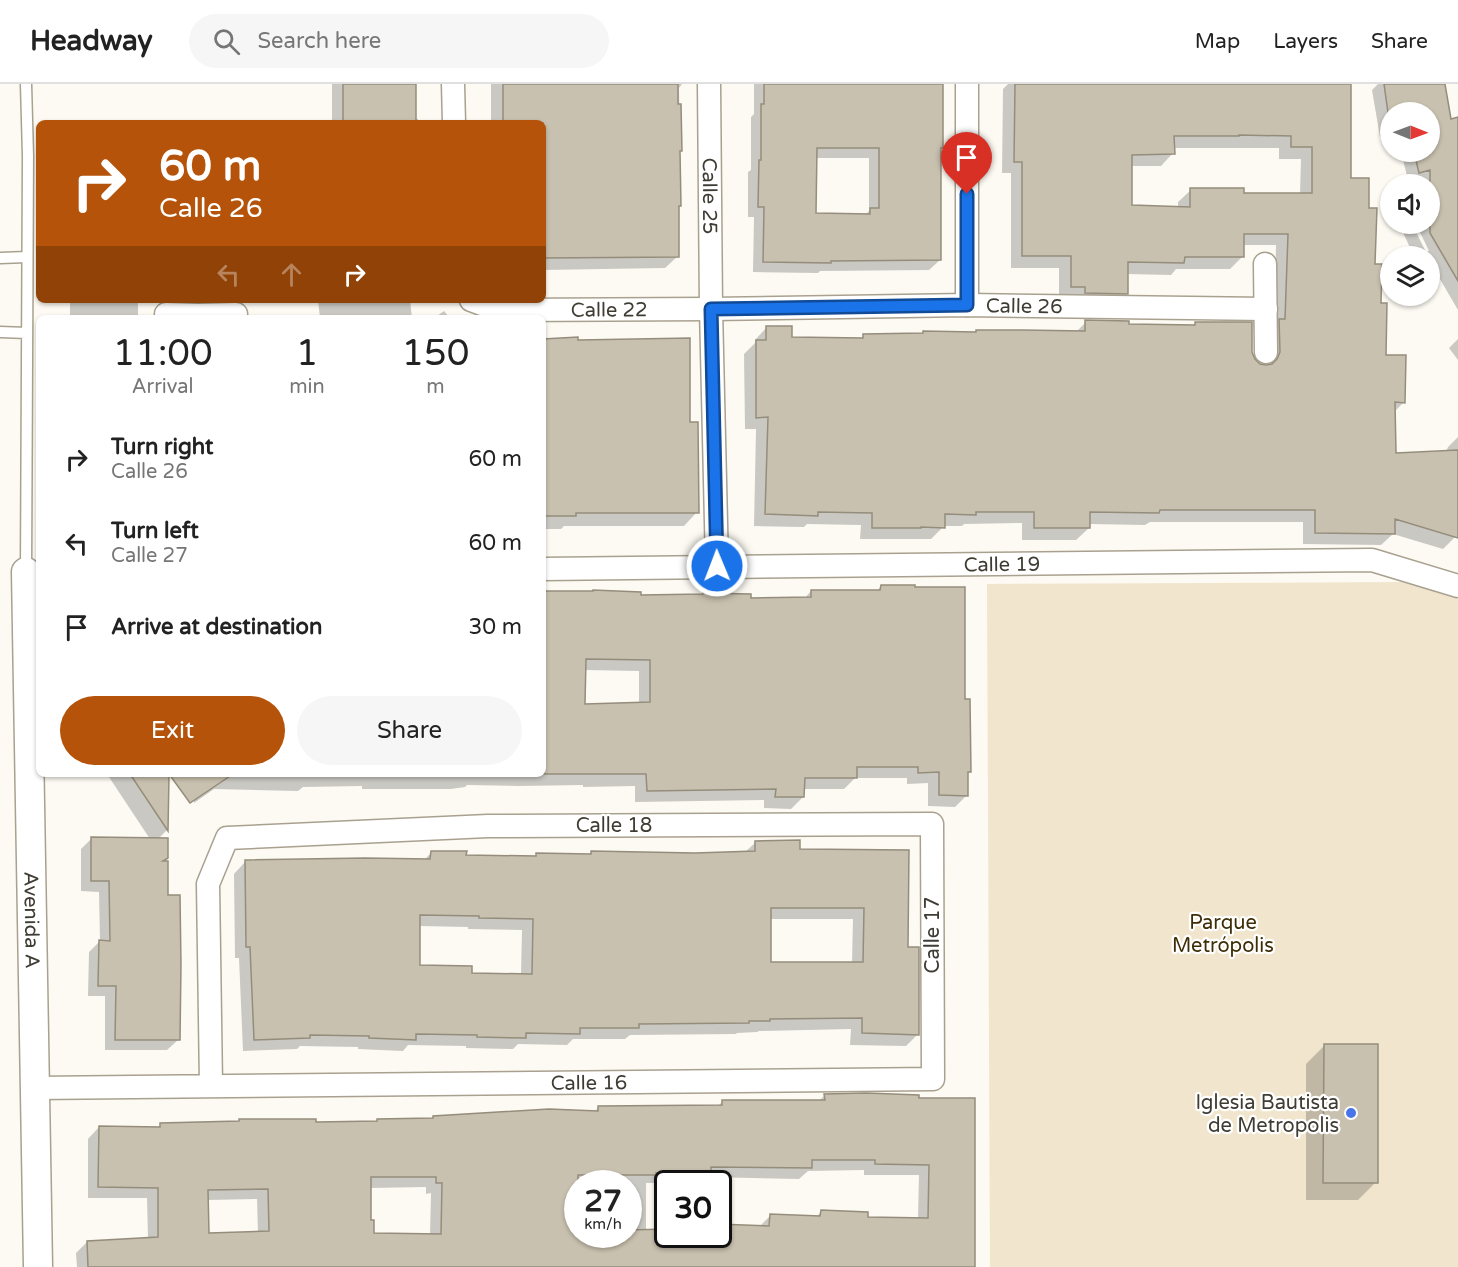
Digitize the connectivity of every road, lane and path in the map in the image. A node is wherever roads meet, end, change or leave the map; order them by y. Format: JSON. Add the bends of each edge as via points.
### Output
{"nodes":[{"id":1,"x":26,"y":84,"type":"edge"},
{"id":2,"x":453,"y":84,"type":"edge"},
{"id":3,"x":709,"y":84,"type":"edge"},
{"id":4,"x":967,"y":84,"type":"edge"},
{"id":5,"x":454,"y":120,"type":"edge"},
{"id":6,"x":27,"y":257,"type":"junction"},
{"id":7,"x":0,"y":258,"type":"edge"},
{"id":8,"x":1265,"y":264,"type":"dead end"},
{"id":9,"x":479,"y":303,"type":"edge"},
{"id":10,"x":967,"y":305,"type":"junction"},
{"id":11,"x":711,"y":309,"type":"junction"},
{"id":12,"x":1266,"y":309,"type":"junction"},
{"id":13,"x":166,"y":314,"type":"dead end"},
{"id":14,"x":236,"y":314,"type":"dead end"},
{"id":15,"x":177,"y":315,"type":"edge"},
{"id":16,"x":223,"y":315,"type":"edge"},
{"id":17,"x":0,"y":332,"type":"edge"},
{"id":18,"x":27,"y":333,"type":"junction"},
{"id":19,"x":1266,"y":352,"type":"dead end"},
{"id":20,"x":717,"y":566,"type":"junction"},
{"id":21,"x":546,"y":569,"type":"edge"},
{"id":22,"x":33,"y":572,"type":"edge"},
{"id":23,"x":1458,"y":586,"type":"edge"},
{"id":24,"x":932,"y":824,"type":"joint"},
{"id":25,"x":932,"y":1046,"type":"joint"},
{"id":26,"x":210,"y":1086,"type":"junction"},
{"id":27,"x":35,"y":1088,"type":"junction"},
{"id":28,"x":38,"y":1267,"type":"edge"}],
"edges":[{"from":1,"to":6,"type":"lane"},
{"from":2,"to":5,"type":"street"},
{"from":3,"to":11,"type":"street","name":"Calle 25"},
{"from":4,"to":10,"type":"street"},
{"from":6,"to":7,"type":"lane"},
{"from":6,"to":18,"type":"lane"},
{"from":8,"to":12,"type":"street"},
{"from":9,"to":11,"type":"street","name":"Calle 22","via":[[498,310]]},
{"from":10,"to":11,"type":"street","name":"Calle 26"},
{"from":10,"to":12,"type":"street","name":"Calle 26"},
{"from":11,"to":20,"type":"street","name":"Calle 25"},
{"from":12,"to":19,"type":"street"},
{"from":13,"to":15,"type":"street"},
{"from":14,"to":16,"type":"street"},
{"from":17,"to":18,"type":"lane"},
{"from":18,"to":22,"type":"lane"},
{"from":20,"to":21,"type":"street","name":"Calle 19"},
{"from":20,"to":23,"type":"street","name":"Calle 19","via":[[1372,560]]},
{"from":22,"to":27,"type":"street","name":"Avenida A"},
{"from":24,"to":25,"type":"street","name":"Calle 17"},
{"from":24,"to":26,"type":"street","name":"Calle 18","via":[[488,826],[227,838],[208,884]]},
{"from":25,"to":26,"type":"street","name":"Calle 16","via":[[933,1079]]},
{"from":26,"to":27,"type":"street"},
{"from":27,"to":28,"type":"street","name":"Avenida A"}]}
